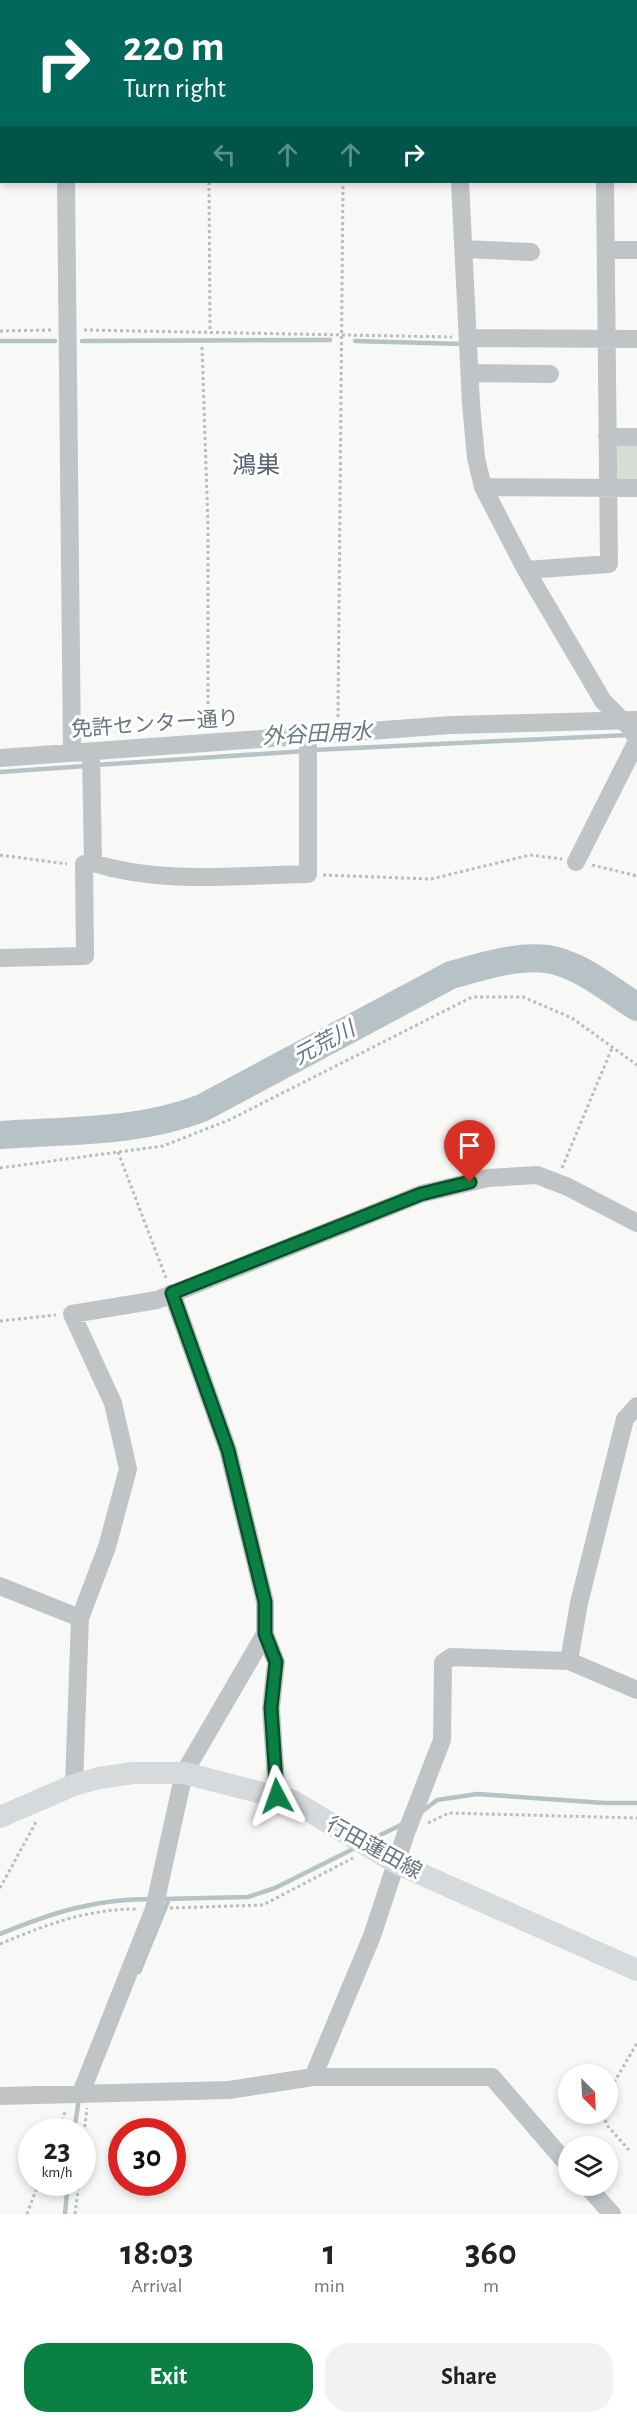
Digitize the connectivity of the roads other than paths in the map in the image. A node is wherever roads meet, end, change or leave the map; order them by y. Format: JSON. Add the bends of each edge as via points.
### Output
{"nodes":[{"id":1,"x":66,"y":183,"type":"edge"},
{"id":2,"x":460,"y":183,"type":"edge"},
{"id":3,"x":605,"y":183,"type":"edge"},
{"id":4,"x":465,"y":249,"type":"junction"},
{"id":5,"x":606,"y":250,"type":"junction"},
{"id":6,"x":637,"y":250,"type":"edge"},
{"id":7,"x":531,"y":252,"type":"dead end"},
{"id":8,"x":469,"y":338,"type":"junction"},
{"id":9,"x":606,"y":339,"type":"junction"},
{"id":10,"x":637,"y":339,"type":"edge"},
{"id":11,"x":470,"y":373,"type":"junction"},
{"id":12,"x":550,"y":374,"type":"dead end"},
{"id":13,"x":607,"y":437,"type":"junction"},
{"id":14,"x":637,"y":437,"type":"edge"},
{"id":15,"x":483,"y":487,"type":"junction"},
{"id":16,"x":608,"y":487,"type":"junction"},
{"id":17,"x":637,"y":488,"type":"edge"},
{"id":18,"x":526,"y":570,"type":"junction"},
{"id":19,"x":629,"y":721,"type":"edge"},
{"id":20,"x":308,"y":735,"type":"junction"},
{"id":21,"x":637,"y":741,"type":"edge"},
{"id":22,"x":91,"y":752,"type":"junction"},
{"id":23,"x":72,"y":753,"type":"junction"},
{"id":24,"x":0,"y":758,"type":"edge"},
{"id":25,"x":576,"y":862,"type":"road end"},
{"id":26,"x":89,"y":863,"type":"junction"},
{"id":27,"x":0,"y":957,"type":"edge"},
{"id":28,"x":637,"y":1223,"type":"edge"},
{"id":29,"x":172,"y":1293,"type":"junction"},
{"id":30,"x":637,"y":1406,"type":"edge"},
{"id":31,"x":0,"y":1586,"type":"edge"},
{"id":32,"x":80,"y":1618,"type":"junction"},
{"id":33,"x":265,"y":1634,"type":"junction"},
{"id":34,"x":569,"y":1661,"type":"junction"},
{"id":35,"x":637,"y":1690,"type":"edge"},
{"id":36,"x":184,"y":1773,"type":"junction"},
{"id":37,"x":74,"y":1785,"type":"junction"},
{"id":38,"x":277,"y":1796,"type":"junction"},
{"id":39,"x":0,"y":1817,"type":"edge"},
{"id":40,"x":396,"y":1863,"type":"junction"},
{"id":41,"x":637,"y":1970,"type":"edge"},
{"id":42,"x":313,"y":2077,"type":"junction"},
{"id":43,"x":85,"y":2092,"type":"junction"},
{"id":44,"x":0,"y":2096,"type":"edge"},
{"id":45,"x":558,"y":2153,"type":"edge"},
{"id":46,"x":596,"y":2196,"type":"edge"},
{"id":47,"x":612,"y":2214,"type":"edge"}],
"edges":[{"from":1,"to":23,"type":"street"},
{"from":2,"to":4,"type":"street"},
{"from":3,"to":5,"type":"street"},
{"from":4,"to":7,"type":"street"},
{"from":4,"to":8,"type":"street"},
{"from":5,"to":6,"type":"street"},
{"from":5,"to":9,"type":"street"},
{"from":8,"to":9,"type":"street"},
{"from":8,"to":11,"type":"street"},
{"from":9,"to":10,"type":"street"},
{"from":9,"to":13,"type":"street"},
{"from":11,"to":12,"type":"street"},
{"from":11,"to":15,"type":"street","via":[[476,458]]},
{"from":13,"to":14,"type":"street"},
{"from":13,"to":16,"type":"street"},
{"from":15,"to":16,"type":"street"},
{"from":15,"to":18,"type":"street"},
{"from":16,"to":17,"type":"street"},
{"from":16,"to":18,"type":"street","via":[[609,564]]},
{"from":18,"to":19,"type":"street","via":[[603,701]]},
{"from":19,"to":20,"type":"street","name":"免許センター通り","via":[[451,725]]},
{"from":19,"to":21,"type":"street"},
{"from":20,"to":22,"type":"street","name":"免許センター通り"},
{"from":20,"to":26,"type":"street","via":[[308,874],[161,877]]},
{"from":21,"to":25,"type":"street"},
{"from":22,"to":23,"type":"street","name":"免許センター通り"},
{"from":22,"to":26,"type":"street"},
{"from":23,"to":24,"type":"street","name":"免許センター通り"},
{"from":26,"to":27,"type":"street","via":[[86,956]]},
{"from":28,"to":29,"type":"street","via":[[537,1175],[488,1178],[421,1194]]},
{"from":29,"to":32,"type":"street","via":[[158,1300],[72,1314],[113,1403],[128,1469],[107,1547]]},
{"from":29,"to":33,"type":"street","via":[[228,1450],[265,1602]]},
{"from":30,"to":34,"type":"street","via":[[625,1419],[579,1603]]},
{"from":31,"to":32,"type":"street"},
{"from":32,"to":37,"type":"street"},
{"from":33,"to":36,"type":"street"},
{"from":33,"to":38,"type":"street","via":[[276,1662],[271,1708]]},
{"from":34,"to":35,"type":"street"},
{"from":34,"to":40,"type":"street","via":[[451,1657],[443,1663],[442,1740]]},
{"from":36,"to":37,"type":"main road","name":"行田蓮田線","via":[[133,1773]]},
{"from":36,"to":38,"type":"main road","name":"行田蓮田線"},
{"from":36,"to":43,"type":"street","via":[[154,1909]]},
{"from":37,"to":39,"type":"main road","name":"行田蓮田線"},
{"from":38,"to":40,"type":"main road","name":"行田蓮田線"},
{"from":40,"to":41,"type":"main road","name":"行田蓮田線"},
{"from":40,"to":42,"type":"street","via":[[372,1936]]},
{"from":42,"to":43,"type":"street","via":[[229,2090]]},
{"from":42,"to":45,"type":"street","via":[[492,2077]]},
{"from":43,"to":44,"type":"street"},
{"from":46,"to":47,"type":"street"}]}
